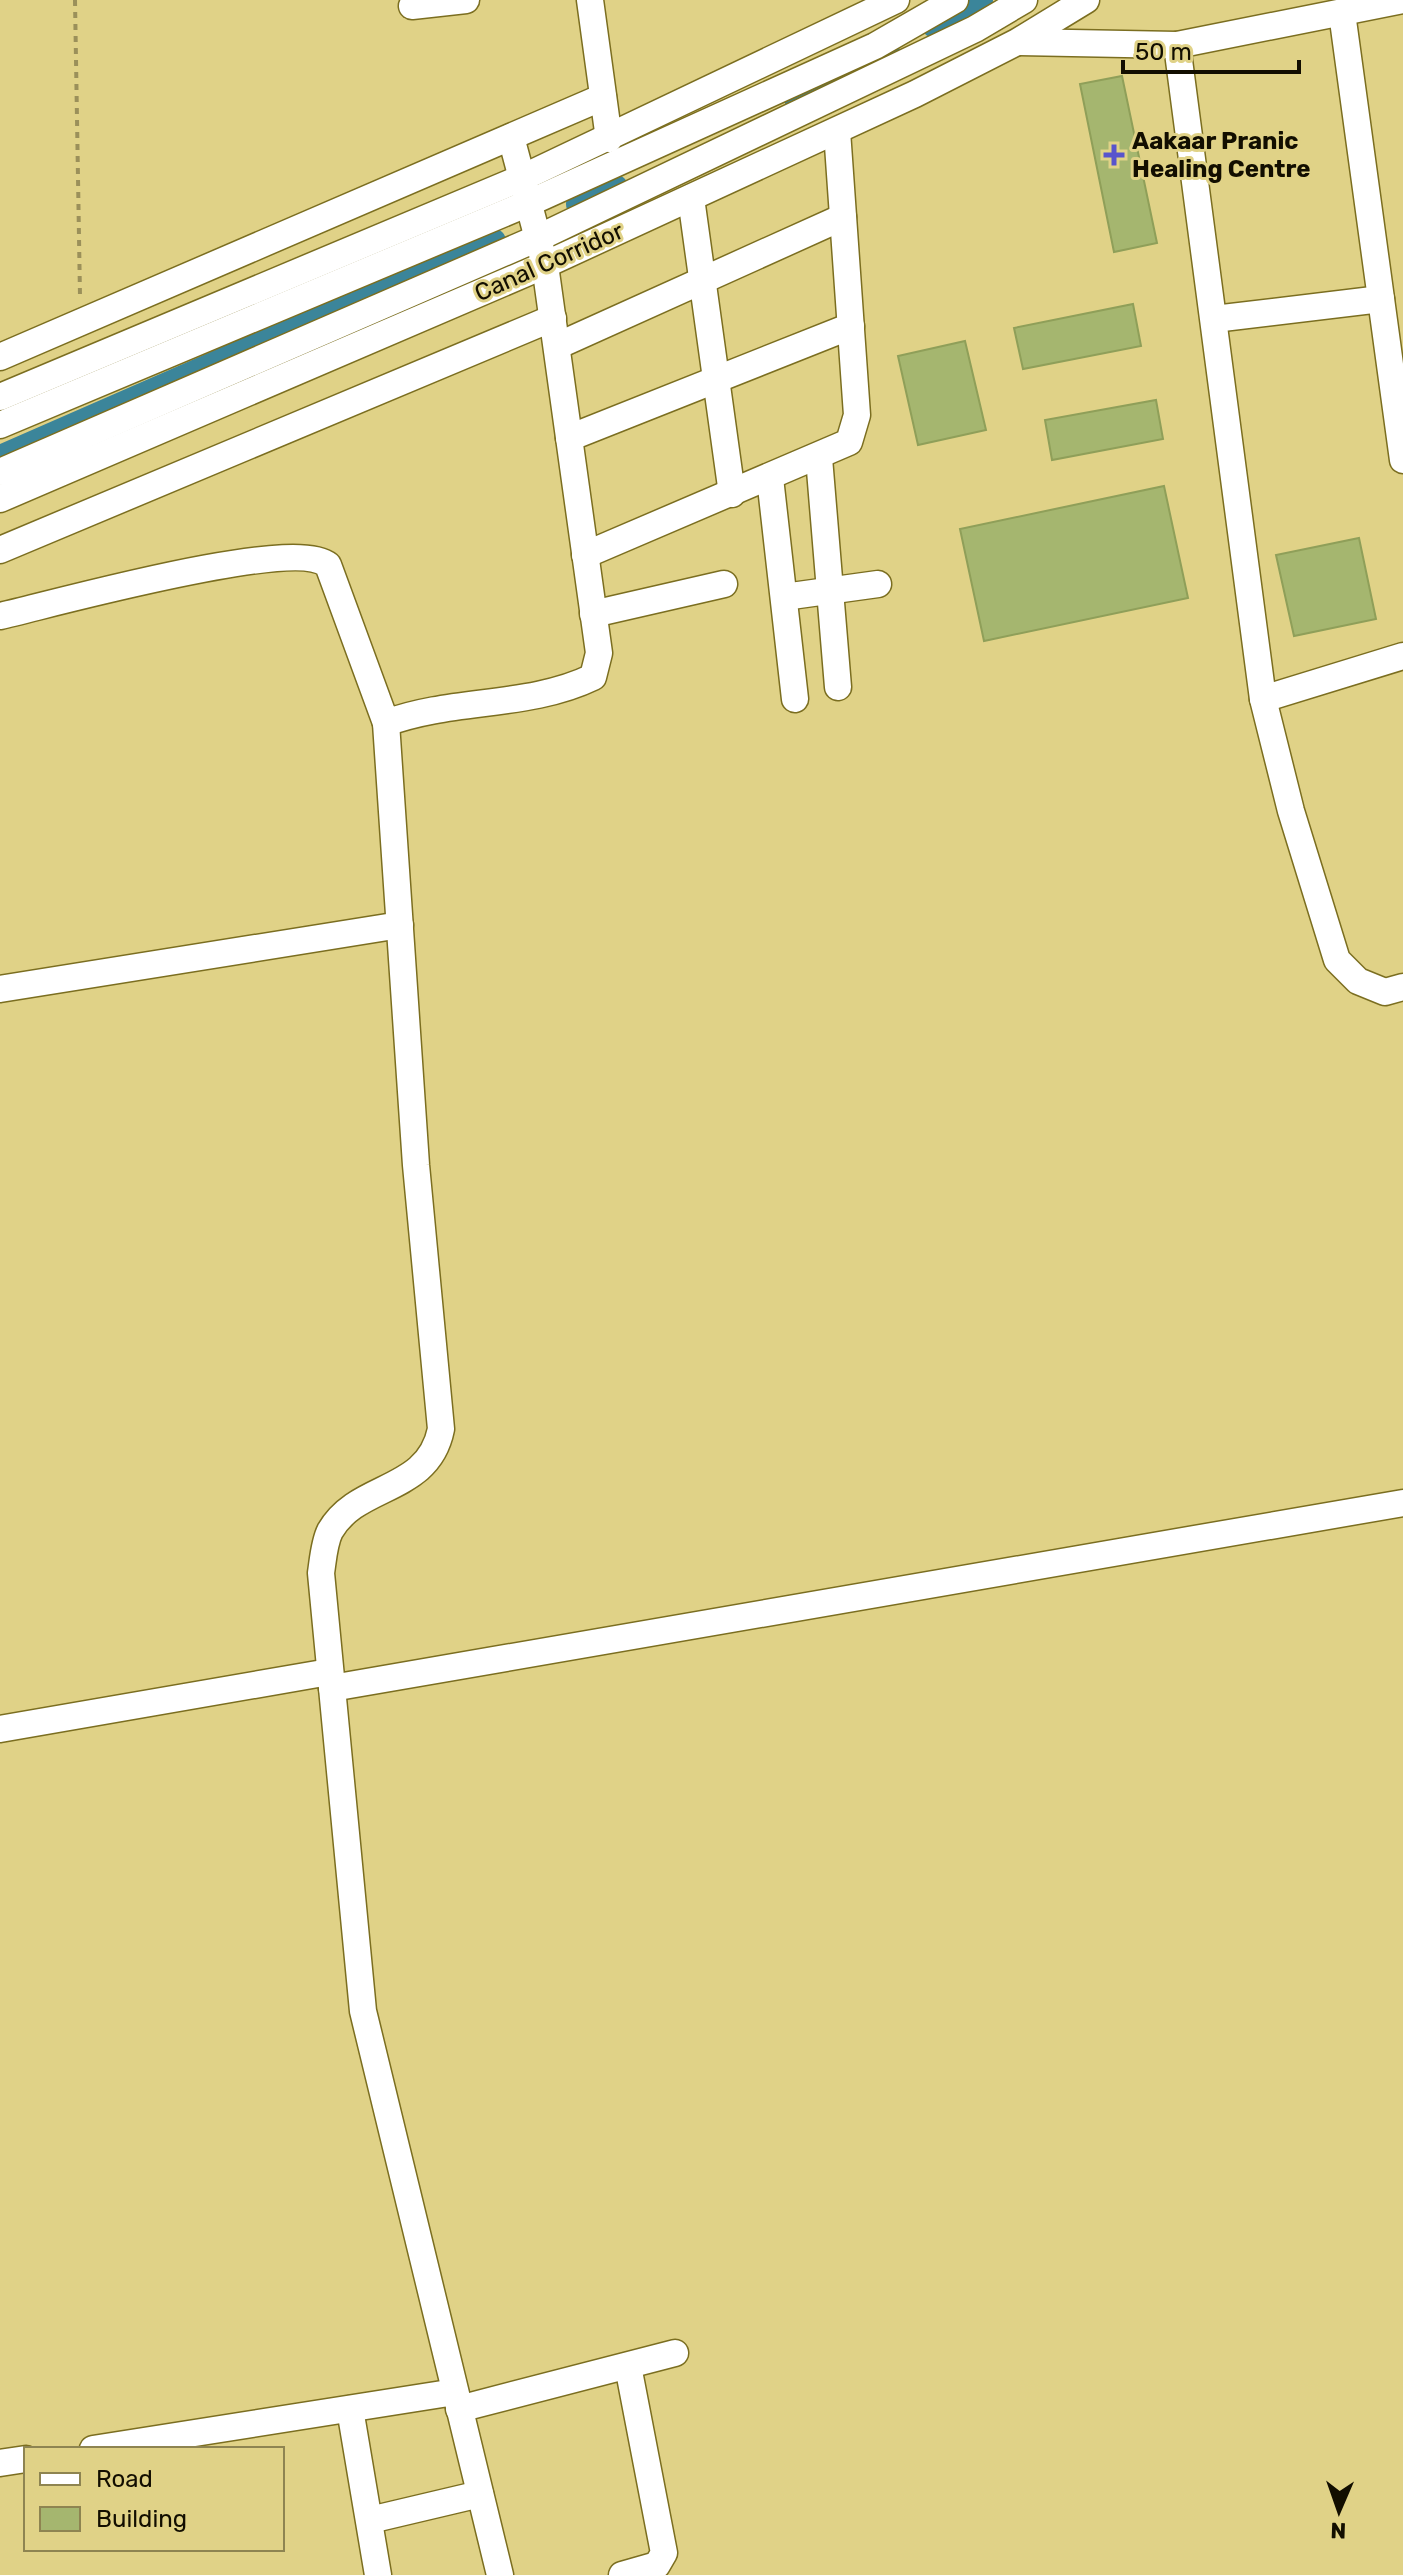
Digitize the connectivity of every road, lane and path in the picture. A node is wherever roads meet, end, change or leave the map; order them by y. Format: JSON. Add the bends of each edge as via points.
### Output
{"nodes":[{"id":1,"x":75,"y":0,"type":"edge"},
{"id":2,"x":466,"y":0,"type":"edge"},
{"id":3,"x":590,"y":0,"type":"edge"},
{"id":4,"x":896,"y":0,"type":"edge"},
{"id":5,"x":955,"y":0,"type":"edge"},
{"id":6,"x":1024,"y":0,"type":"edge"},
{"id":7,"x":1086,"y":0,"type":"edge"},
{"id":8,"x":1403,"y":0,"type":"edge"},
{"id":9,"x":412,"y":6,"type":"dead end"},
{"id":10,"x":1342,"y":13,"type":"junction"},
{"id":11,"x":1017,"y":42,"type":"junction"},
{"id":12,"x":1177,"y":45,"type":"junction"},
{"id":13,"x":603,"y":97,"type":"junction"},
{"id":14,"x":837,"y":131,"type":"junction"},
{"id":15,"x":511,"y":137,"type":"junction"},
{"id":16,"x":609,"y":139,"type":"junction"},
{"id":17,"x":527,"y":189,"type":"junction"},
{"id":18,"x":691,"y":198,"type":"junction"},
{"id":19,"x":843,"y":217,"type":"junction"},
{"id":20,"x":538,"y":238,"type":"junction"},
{"id":21,"x":545,"y":265,"type":"junction"},
{"id":22,"x":702,"y":280,"type":"junction"},
{"id":23,"x":1381,"y":299,"type":"junction"},
{"id":24,"x":553,"y":318,"type":"junction"},
{"id":25,"x":1214,"y":319,"type":"junction"},
{"id":26,"x":80,"y":323,"type":"junction"},
{"id":27,"x":851,"y":326,"type":"junction"},
{"id":28,"x":557,"y":346,"type":"junction"},
{"id":29,"x":0,"y":357,"type":"edge"},
{"id":30,"x":716,"y":378,"type":"junction"},
{"id":31,"x":0,"y":397,"type":"edge"},
{"id":32,"x":0,"y":425,"type":"edge"},
{"id":33,"x":569,"y":438,"type":"junction"},
{"id":34,"x":819,"y":458,"type":"junction"},
{"id":35,"x":1403,"y":460,"type":"edge"},
{"id":36,"x":0,"y":472,"type":"edge"},
{"id":37,"x":770,"y":478,"type":"junction"},
{"id":38,"x":732,"y":494,"type":"junction"},
{"id":39,"x":0,"y":499,"type":"edge"},
{"id":40,"x":0,"y":550,"type":"edge"},
{"id":41,"x":585,"y":555,"type":"junction"},
{"id":42,"x":724,"y":584,"type":"dead end"},
{"id":43,"x":878,"y":584,"type":"dead end"},
{"id":44,"x":830,"y":591,"type":"junction"},
{"id":45,"x":784,"y":597,"type":"junction"},
{"id":46,"x":593,"y":614,"type":"junction"},
{"id":47,"x":0,"y":616,"type":"edge"},
{"id":48,"x":1403,"y":656,"type":"edge"},
{"id":49,"x":838,"y":687,"type":"dead end"},
{"id":50,"x":795,"y":699,"type":"dead end"},
{"id":51,"x":1263,"y":699,"type":"junction"},
{"id":52,"x":386,"y":723,"type":"junction"},
{"id":53,"x":400,"y":925,"type":"junction"},
{"id":54,"x":1403,"y":987,"type":"edge"},
{"id":55,"x":0,"y":989,"type":"edge"},
{"id":56,"x":1403,"y":1503,"type":"edge"},
{"id":57,"x":330,"y":1680,"type":"junction"},
{"id":58,"x":0,"y":1729,"type":"edge"},
{"id":59,"x":675,"y":2353,"type":"dead end"},
{"id":60,"x":628,"y":2366,"type":"junction"},
{"id":61,"x":457,"y":2400,"type":"junction"},
{"id":62,"x":350,"y":2409,"type":"junction"},
{"id":63,"x":106,"y":2447,"type":"edge"},
{"id":64,"x":24,"y":2459,"type":"edge"},
{"id":65,"x":0,"y":2463,"type":"edge"},
{"id":66,"x":480,"y":2494,"type":"junction"},
{"id":67,"x":370,"y":2520,"type":"junction"},
{"id":68,"x":667,"y":2564,"type":"edge"},
{"id":69,"x":378,"y":2575,"type":"edge"},
{"id":70,"x":500,"y":2575,"type":"edge"},
{"id":71,"x":622,"y":2575,"type":"edge"}],
"edges":[{"from":1,"to":26,"type":"path"},
{"from":2,"to":9,"type":"street"},
{"from":3,"to":13,"type":"street"},
{"from":4,"to":16,"type":"street"},
{"from":5,"to":17,"type":"street","via":[[875,46]]},
{"from":6,"to":20,"type":"street","via":[[975,29]]},
{"from":7,"to":11,"type":"street","name":"Canal Corridor"},
{"from":8,"to":10,"type":"street"},
{"from":10,"to":12,"type":"street"},
{"from":10,"to":23,"type":"street"},
{"from":11,"to":12,"type":"street"},
{"from":11,"to":14,"type":"street","name":"Canal Corridor"},
{"from":12,"to":25,"type":"street"},
{"from":13,"to":15,"type":"street"},
{"from":13,"to":16,"type":"street"},
{"from":14,"to":18,"type":"street","name":"Canal Corridor"},
{"from":14,"to":19,"type":"street"},
{"from":15,"to":17,"type":"street"},
{"from":15,"to":26,"type":"street"},
{"from":16,"to":17,"type":"street"},
{"from":17,"to":20,"type":"street"},
{"from":17,"to":31,"type":"street"},
{"from":17,"to":32,"type":"street"},
{"from":18,"to":21,"type":"street","name":"Canal Corridor"},
{"from":18,"to":22,"type":"street"},
{"from":19,"to":22,"type":"street"},
{"from":19,"to":27,"type":"street"},
{"from":20,"to":21,"type":"street"},
{"from":20,"to":36,"type":"street"},
{"from":21,"to":24,"type":"street"},
{"from":21,"to":39,"type":"street","name":"Canal Corridor"},
{"from":22,"to":28,"type":"street"},
{"from":22,"to":30,"type":"street"},
{"from":23,"to":25,"type":"street"},
{"from":23,"to":35,"type":"street"},
{"from":24,"to":28,"type":"street"},
{"from":24,"to":40,"type":"street"},
{"from":25,"to":51,"type":"street"},
{"from":26,"to":29,"type":"street"},
{"from":27,"to":30,"type":"street"},
{"from":27,"to":34,"type":"street","via":[[856,428],[849,442]]},
{"from":28,"to":33,"type":"street"},
{"from":30,"to":33,"type":"street"},
{"from":30,"to":38,"type":"street"},
{"from":33,"to":41,"type":"street"},
{"from":34,"to":37,"type":"street"},
{"from":34,"to":44,"type":"street"},
{"from":37,"to":38,"type":"street"},
{"from":37,"to":45,"type":"street"},
{"from":38,"to":41,"type":"street"},
{"from":41,"to":46,"type":"street"},
{"from":42,"to":46,"type":"street"},
{"from":43,"to":44,"type":"street"},
{"from":44,"to":45,"type":"street"},
{"from":44,"to":49,"type":"street"},
{"from":45,"to":50,"type":"street"},
{"from":46,"to":52,"type":"street","via":[[599,653],[593,677],[564,691],[441,707]]},
{"from":47,"to":52,"type":"street","via":[[245,561],[317,557],[328,565]]},
{"from":48,"to":51,"type":"street"},
{"from":51,"to":54,"type":"street","via":[[1337,960],[1358,981],[1385,992]]},
{"from":52,"to":53,"type":"street"},
{"from":53,"to":55,"type":"street"},
{"from":53,"to":57,"type":"street","via":[[441,1429],[431,1457],[418,1471],[351,1509],[330,1531],[321,1573]]},
{"from":56,"to":57,"type":"street"},
{"from":57,"to":58,"type":"street"},
{"from":57,"to":61,"type":"street","via":[[363,2011]]},
{"from":59,"to":60,"type":"street"},
{"from":60,"to":61,"type":"street"},
{"from":60,"to":68,"type":"street"},
{"from":61,"to":62,"type":"street"},
{"from":61,"to":66,"type":"street"},
{"from":62,"to":63,"type":"street"},
{"from":62,"to":67,"type":"street"},
{"from":64,"to":65,"type":"street"},
{"from":66,"to":67,"type":"street"},
{"from":66,"to":70,"type":"street"},
{"from":67,"to":69,"type":"street"},
{"from":68,"to":71,"type":"street"}]}
